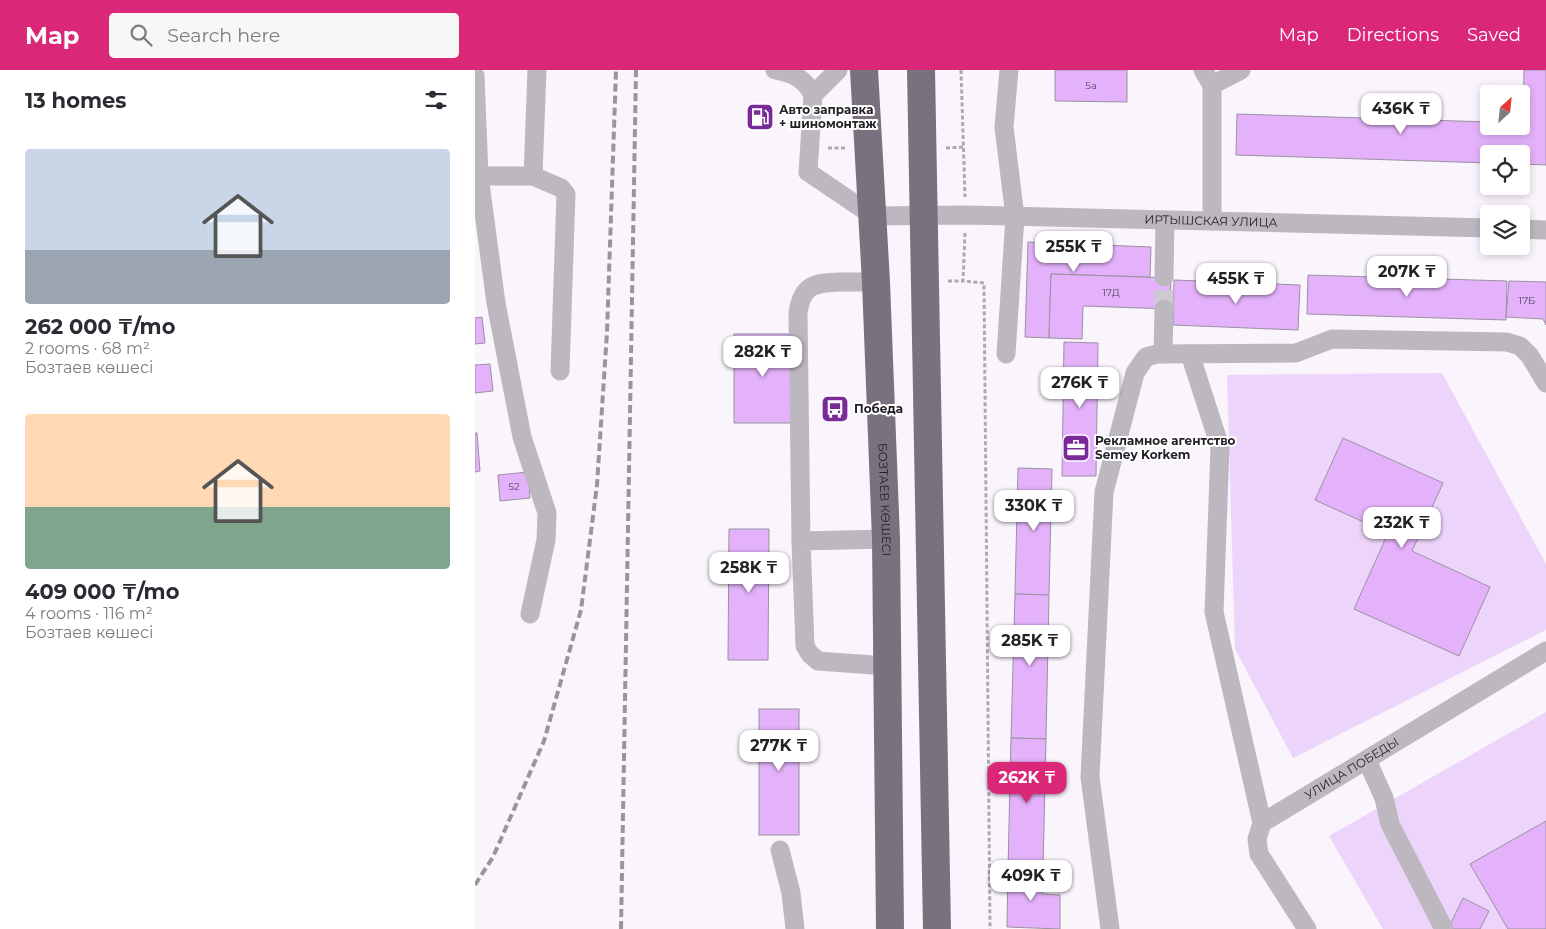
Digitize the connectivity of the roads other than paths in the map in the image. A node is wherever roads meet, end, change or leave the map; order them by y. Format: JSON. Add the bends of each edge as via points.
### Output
{"nodes":[{"id":1,"x":537,"y":70,"type":"edge"},
{"id":2,"x":775,"y":70,"type":"edge"},
{"id":3,"x":838,"y":70,"type":"edge"},
{"id":4,"x":864,"y":70,"type":"edge"},
{"id":5,"x":921,"y":70,"type":"edge"},
{"id":6,"x":1009,"y":70,"type":"edge"},
{"id":7,"x":1241,"y":70,"type":"edge"},
{"id":8,"x":475,"y":76,"type":"edge"},
{"id":9,"x":1207,"y":77,"type":"edge"},
{"id":10,"x":813,"y":95,"type":"junction"},
{"id":11,"x":477,"y":176,"type":"edge"},
{"id":12,"x":533,"y":176,"type":"junction"},
{"id":13,"x":873,"y":216,"type":"junction"},
{"id":14,"x":923,"y":216,"type":"junction"},
{"id":15,"x":1015,"y":217,"type":"junction"},
{"id":16,"x":1165,"y":221,"type":"junction"},
{"id":17,"x":1212,"y":221,"type":"junction"},
{"id":18,"x":1480,"y":228,"type":"edge"},
{"id":19,"x":1530,"y":229,"type":"edge"},
{"id":20,"x":1546,"y":230,"type":"edge"},
{"id":21,"x":1164,"y":278,"type":"tunnel mouth"},
{"id":22,"x":876,"y":282,"type":"junction"},
{"id":23,"x":1164,"y":309,"type":"tunnel mouth"},
{"id":24,"x":1006,"y":354,"type":"dead end"},
{"id":25,"x":1163,"y":354,"type":"junction"},
{"id":26,"x":1190,"y":354,"type":"junction"},
{"id":27,"x":560,"y":371,"type":"dead end"},
{"id":28,"x":1546,"y":383,"type":"edge"},
{"id":29,"x":886,"y":540,"type":"junction"},
{"id":30,"x":801,"y":541,"type":"junction"},
{"id":31,"x":530,"y":614,"type":"dead end"},
{"id":32,"x":1546,"y":651,"type":"edge"},
{"id":33,"x":887,"y":666,"type":"junction"},
{"id":34,"x":1367,"y":760,"type":"junction"},
{"id":35,"x":1262,"y":823,"type":"junction"},
{"id":36,"x":780,"y":850,"type":"dead end"},
{"id":37,"x":795,"y":929,"type":"edge"},
{"id":38,"x":890,"y":929,"type":"edge"},
{"id":39,"x":937,"y":929,"type":"edge"},
{"id":40,"x":1110,"y":929,"type":"edge"},
{"id":41,"x":1307,"y":929,"type":"edge"},
{"id":42,"x":1444,"y":929,"type":"edge"}],
"edges":[{"from":1,"to":12,"type":"street"},
{"from":2,"to":10,"type":"street","via":[[788,72],[804,81]]},
{"from":3,"to":10,"type":"street"},
{"from":4,"to":13,"type":"highway","name":"БОЗТАЕВ КӨШЕСІ"},
{"from":5,"to":14,"type":"highway"},
{"from":6,"to":15,"type":"street","via":[[1004,127]]},
{"from":7,"to":9,"type":"street"},
{"from":8,"to":11,"type":"street"},
{"from":9,"to":17,"type":"street"},
{"from":10,"to":13,"type":"street","via":[[807,172]]},
{"from":11,"to":12,"type":"street"},
{"from":11,"to":31,"type":"street","via":[[496,303],[522,437],[547,513],[547,540]]},
{"from":12,"to":27,"type":"street","via":[[561,188],[566,194]]},
{"from":13,"to":14,"type":"street","name":"ИРТЫШСКАЯ УЛИЦА"},
{"from":13,"to":22,"type":"highway","name":"БОЗТАЕВ КӨШЕСІ"},
{"from":14,"to":15,"type":"street","name":"ИРТЫШСКАЯ УЛИЦА"},
{"from":14,"to":39,"type":"highway"},
{"from":15,"to":16,"type":"street","name":"ИРТЫШСКАЯ УЛИЦА"},
{"from":15,"to":24,"type":"street"},
{"from":16,"to":17,"type":"street","name":"ИРТЫШСКАЯ УЛИЦА"},
{"from":16,"to":21,"type":"street"},
{"from":17,"to":18,"type":"street","name":"ИРТЫШСКАЯ УЛИЦА"},
{"from":19,"to":20,"type":"street"},
{"from":22,"to":29,"type":"highway","name":"БОЗТАЕВ КӨШЕСІ"},
{"from":22,"to":30,"type":"street","via":[[817,283],[800,300]]},
{"from":23,"to":25,"type":"street"},
{"from":25,"to":26,"type":"street"},
{"from":25,"to":40,"type":"street","via":[[1146,357],[1135,373],[1104,492],[1090,777]]},
{"from":26,"to":28,"type":"street","via":[[1296,353],[1332,339],[1507,342],[1520,346],[1530,356]]},
{"from":26,"to":35,"type":"street","via":[[1220,447],[1214,612]]},
{"from":29,"to":30,"type":"street"},
{"from":29,"to":33,"type":"highway","name":"БОЗТАЕВ КӨШЕСІ"},
{"from":30,"to":33,"type":"street","via":[[805,646],[810,654],[819,661]]},
{"from":32,"to":34,"type":"street","name":"УЛИЦА ПОБЕДЫ"},
{"from":33,"to":38,"type":"highway","name":"БОЗТАЕВ КӨШЕСІ"},
{"from":34,"to":35,"type":"street","name":"УЛИЦА ПОБЕДЫ"},
{"from":34,"to":42,"type":"street","via":[[1390,824]]},
{"from":35,"to":41,"type":"street","via":[[1257,839],[1259,854]]},
{"from":36,"to":37,"type":"street","via":[[791,893]]}]}
